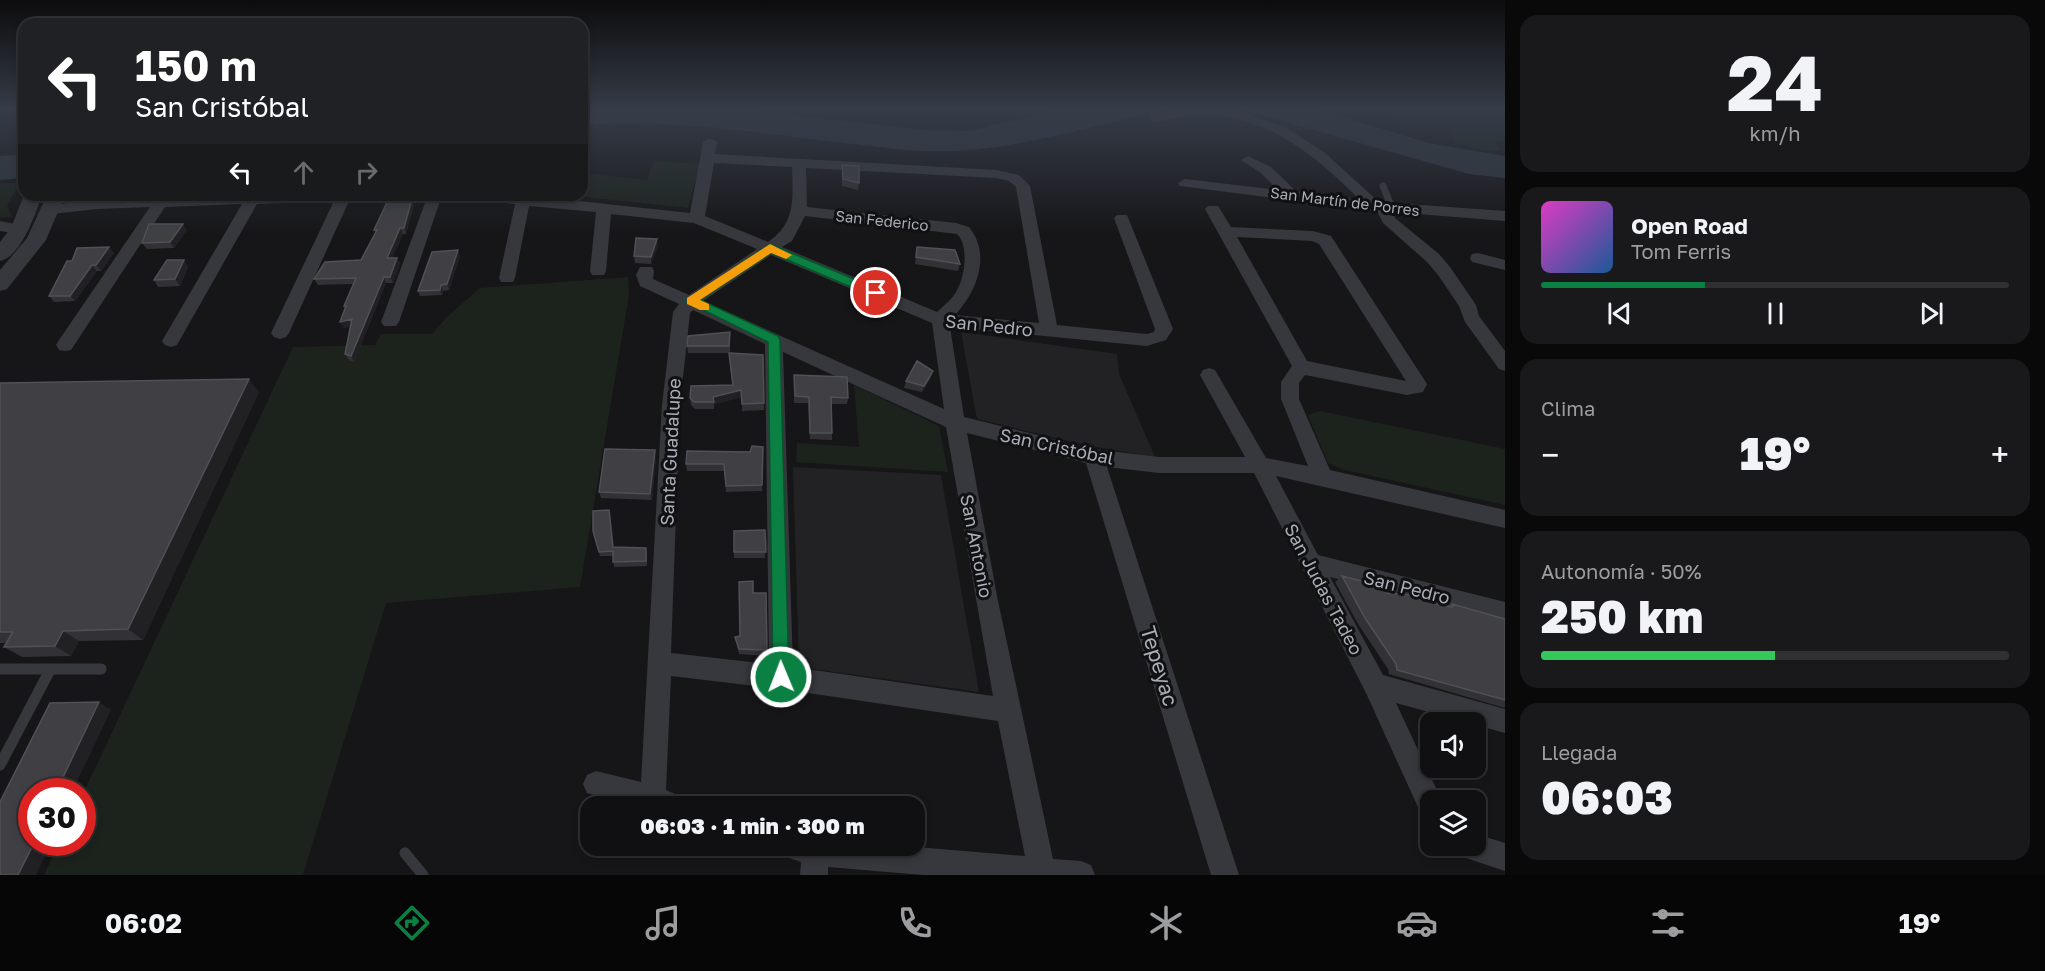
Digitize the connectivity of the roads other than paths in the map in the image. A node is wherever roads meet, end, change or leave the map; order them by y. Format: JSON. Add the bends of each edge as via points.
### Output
{"nodes":[{"id":1,"x":708,"y":151,"type":"edge"},
{"id":2,"x":1314,"y":151,"type":"edge"},
{"id":3,"x":707,"y":158,"type":"junction"},
{"id":4,"x":1248,"y":160,"type":"dead end"},
{"id":5,"x":800,"y":164,"type":"junction"},
{"id":6,"x":1185,"y":183,"type":"dead end"},
{"id":7,"x":1383,"y":186,"type":"dead end"},
{"id":8,"x":1292,"y":195,"type":"junction"},
{"id":9,"x":31,"y":201,"type":"edge"},
{"id":10,"x":54,"y":201,"type":"edge"},
{"id":11,"x":221,"y":201,"type":"edge"},
{"id":12,"x":251,"y":201,"type":"edge"},
{"id":13,"x":342,"y":201,"type":"edge"},
{"id":14,"x":433,"y":201,"type":"edge"},
{"id":15,"x":524,"y":201,"type":"edge"},
{"id":16,"x":532,"y":201,"type":"edge"},
{"id":17,"x":160,"y":203,"type":"junction"},
{"id":18,"x":1383,"y":207,"type":"junction"},
{"id":19,"x":1213,"y":209,"type":"dead end"},
{"id":20,"x":604,"y":210,"type":"junction"},
{"id":21,"x":800,"y":211,"type":"junction"},
{"id":22,"x":1505,"y":216,"type":"edge"},
{"id":23,"x":697,"y":218,"type":"junction"},
{"id":24,"x":1122,"y":218,"type":"dead end"},
{"id":25,"x":0,"y":226,"type":"edge"},
{"id":26,"x":20,"y":229,"type":"junction"},
{"id":27,"x":1226,"y":231,"type":"junction"},
{"id":28,"x":770,"y":248,"type":"junction"},
{"id":29,"x":0,"y":255,"type":"edge"},
{"id":30,"x":1478,"y":258,"type":"dead end"},
{"id":31,"x":1505,"y":265,"type":"edge"},
{"id":32,"x":598,"y":271,"type":"dead end"},
{"id":33,"x":646,"y":271,"type":"dead end"},
{"id":34,"x":507,"y":278,"type":"dead end"},
{"id":35,"x":0,"y":284,"type":"edge"},
{"id":36,"x":691,"y":301,"type":"junction"},
{"id":37,"x":940,"y":320,"type":"junction"},
{"id":38,"x":390,"y":322,"type":"dead end"},
{"id":39,"x":1050,"y":332,"type":"junction"},
{"id":40,"x":280,"y":333,"type":"dead end"},
{"id":41,"x":774,"y":340,"type":"junction"},
{"id":42,"x":171,"y":341,"type":"dead end"},
{"id":43,"x":65,"y":345,"type":"dead end"},
{"id":44,"x":1505,"y":364,"type":"edge"},
{"id":45,"x":1301,"y":367,"type":"junction"},
{"id":46,"x":1209,"y":375,"type":"dead end"},
{"id":47,"x":954,"y":422,"type":"junction"},
{"id":48,"x":1094,"y":457,"type":"junction"},
{"id":49,"x":1260,"y":465,"type":"junction"},
{"id":50,"x":1323,"y":477,"type":"junction"},
{"id":51,"x":1505,"y":519,"type":"edge"},
{"id":52,"x":1309,"y":561,"type":"junction"},
{"id":53,"x":1505,"y":612,"type":"edge"},
{"id":54,"x":660,"y":663,"type":"junction"},
{"id":55,"x":0,"y":669,"type":"edge"},
{"id":56,"x":101,"y":669,"type":"dead end"},
{"id":57,"x":50,"y":670,"type":"junction"},
{"id":58,"x":781,"y":677,"type":"junction"},
{"id":59,"x":1375,"y":685,"type":"junction"},
{"id":60,"x":1008,"y":710,"type":"junction"},
{"id":61,"x":1505,"y":721,"type":"edge"},
{"id":62,"x":0,"y":765,"type":"edge"},
{"id":63,"x":596,"y":784,"type":"dead end"},
{"id":64,"x":1423,"y":790,"type":"edge"},
{"id":65,"x":639,"y":796,"type":"edge"},
{"id":66,"x":664,"y":796,"type":"edge"},
{"id":67,"x":1486,"y":851,"type":"edge"},
{"id":68,"x":405,"y":854,"type":"dead end"},
{"id":69,"x":1505,"y":856,"type":"edge"},
{"id":70,"x":808,"y":858,"type":"edge"},
{"id":71,"x":1042,"y":870,"type":"junction"},
{"id":72,"x":423,"y":875,"type":"edge"},
{"id":73,"x":1081,"y":875,"type":"edge"},
{"id":74,"x":1225,"y":875,"type":"edge"}],
"edges":[{"from":1,"to":3,"type":"street"},
{"from":2,"to":18,"type":"street"},
{"from":3,"to":5,"type":"street"},
{"from":3,"to":23,"type":"street"},
{"from":4,"to":8,"type":"street","via":[[1266,170]]},
{"from":5,"to":21,"type":"street"},
{"from":5,"to":39,"type":"street","via":[[1014,178],[1023,186]]},
{"from":6,"to":8,"type":"street","name":"San Martín de Porres"},
{"from":7,"to":18,"type":"lane"},
{"from":8,"to":18,"type":"street","name":"San Martín de Porres"},
{"from":9,"to":26,"type":"street"},
{"from":10,"to":17,"type":"street"},
{"from":10,"to":35,"type":"street","via":[[36,240]]},
{"from":11,"to":17,"type":"street"},
{"from":12,"to":42,"type":"street"},
{"from":13,"to":40,"type":"street"},
{"from":14,"to":38,"type":"street"},
{"from":15,"to":34,"type":"street"},
{"from":16,"to":20,"type":"street","name":"San Pedro"},
{"from":17,"to":43,"type":"street"},
{"from":18,"to":22,"type":"street","name":"San Martín de Porres"},
{"from":18,"to":44,"type":"street","via":[[1388,220],[1433,258]]},
{"from":19,"to":27,"type":"street"},
{"from":20,"to":23,"type":"street","name":"San Pedro"},
{"from":20,"to":32,"type":"street"},
{"from":21,"to":28,"type":"street","via":[[792,230]]},
{"from":21,"to":37,"type":"street","name":"San Federico","via":[[964,231],[968,237],[971,280]]},
{"from":23,"to":28,"type":"street","name":"San Pedro"},
{"from":24,"to":39,"type":"street","name":"San Pedro","via":[[1164,329],[1160,336],[1147,340]]},
{"from":25,"to":26,"type":"street"},
{"from":26,"to":29,"type":"street"},
{"from":27,"to":45,"type":"street"},
{"from":27,"to":45,"type":"street","via":[[1325,240],[1418,384],[1407,387]]},
{"from":28,"to":36,"type":"street"},
{"from":28,"to":37,"type":"street","name":"San Pedro"},
{"from":30,"to":31,"type":"street"},
{"from":33,"to":36,"type":"street","name":"San Cristóbal","via":[[646,282]]},
{"from":36,"to":41,"type":"street","name":"San Cristóbal"},
{"from":36,"to":54,"type":"street","name":"Santa Guadalupe","via":[[682,312],[671,405]]},
{"from":37,"to":39,"type":"street","name":"San Pedro"},
{"from":37,"to":47,"type":"street","name":"San Antonio"},
{"from":41,"to":47,"type":"street","name":"San Cristóbal"},
{"from":41,"to":58,"type":"street"},
{"from":45,"to":50,"type":"street","via":[[1288,390]]},
{"from":46,"to":49,"type":"street","name":"San Judas Tadeo"},
{"from":47,"to":48,"type":"street","name":"San Cristóbal"},
{"from":47,"to":60,"type":"street","name":"San Antonio"},
{"from":48,"to":49,"type":"street","name":"San Cristóbal","via":[[1159,465]]},
{"from":48,"to":74,"type":"street","name":"Tepeyac"},
{"from":49,"to":50,"type":"street","name":"San Cristóbal"},
{"from":49,"to":52,"type":"street","name":"San Judas Tadeo"},
{"from":50,"to":51,"type":"street","name":"San Cristóbal"},
{"from":52,"to":53,"type":"street","name":"San Pedro"},
{"from":52,"to":59,"type":"street","name":"San Judas Tadeo"},
{"from":54,"to":58,"type":"street"},
{"from":54,"to":66,"type":"street","name":"Santa Guadalupe"},
{"from":55,"to":57,"type":"lane"},
{"from":56,"to":57,"type":"lane"},
{"from":57,"to":62,"type":"lane"},
{"from":58,"to":60,"type":"street"},
{"from":59,"to":61,"type":"street"},
{"from":59,"to":64,"type":"street","name":"San Judas Tadeo"},
{"from":60,"to":71,"type":"street","name":"San Antonio"},
{"from":63,"to":65,"type":"street"},
{"from":67,"to":69,"type":"street"},
{"from":68,"to":72,"type":"lane"},
{"from":70,"to":71,"type":"street"},
{"from":71,"to":73,"type":"street"}]}
